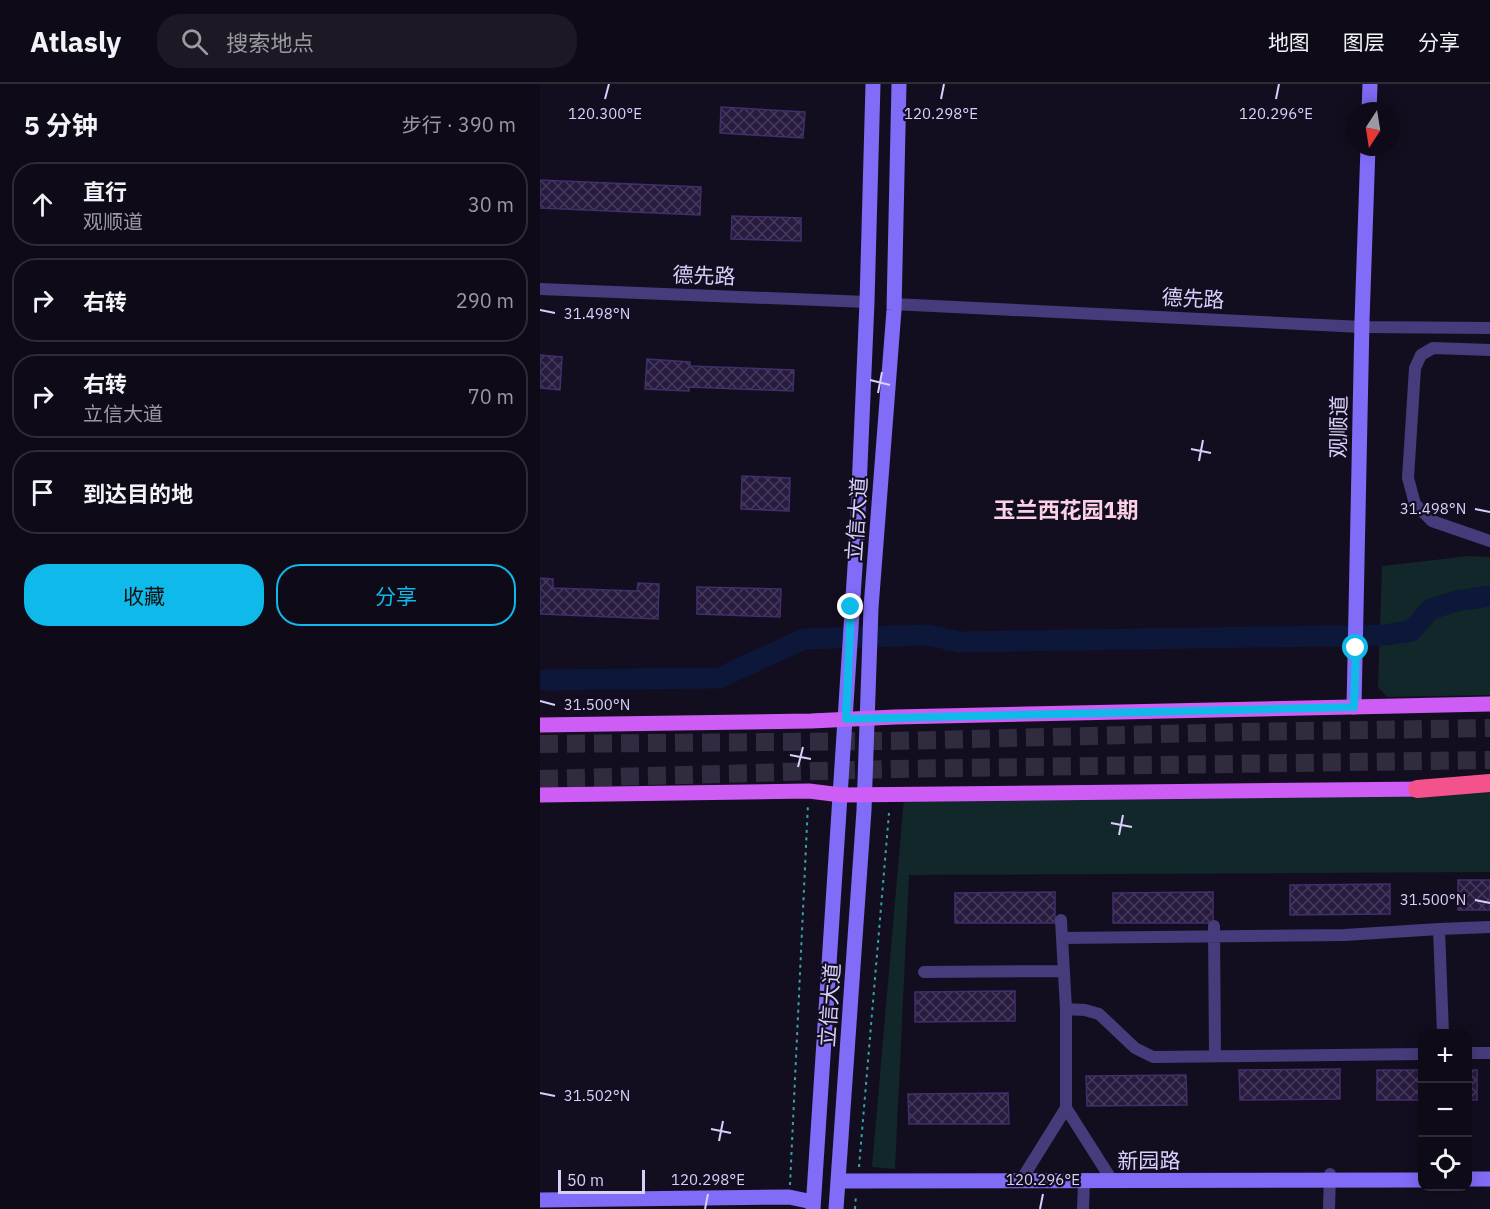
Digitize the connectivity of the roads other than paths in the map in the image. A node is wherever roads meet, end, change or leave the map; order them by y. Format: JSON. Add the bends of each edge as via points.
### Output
{"nodes":[{"id":1,"x":873,"y":84,"type":"edge"},
{"id":2,"x":898,"y":84,"type":"edge"},
{"id":3,"x":1370,"y":84,"type":"edge"},
{"id":4,"x":1376,"y":84,"type":"edge"},
{"id":5,"x":1369,"y":102,"type":"edge"},
{"id":6,"x":1375,"y":102,"type":"edge"},
{"id":7,"x":1368,"y":156,"type":"edge"},
{"id":8,"x":1374,"y":156,"type":"edge"},
{"id":9,"x":540,"y":283,"type":"edge"},
{"id":10,"x":540,"y":289,"type":"edge"},
{"id":11,"x":867,"y":299,"type":"junction"},
{"id":12,"x":893,"y":302,"type":"junction"},
{"id":13,"x":1490,"y":322,"type":"edge"},
{"id":14,"x":1365,"y":324,"type":"junction"},
{"id":15,"x":1490,"y":328,"type":"edge"},
{"id":16,"x":1490,"y":350,"type":"edge"},
{"id":17,"x":1490,"y":541,"type":"edge"},
{"id":18,"x":1490,"y":704,"type":"edge"},
{"id":19,"x":1357,"y":707,"type":"junction"},
{"id":20,"x":846,"y":719,"type":"junction"},
{"id":21,"x":866,"y":719,"type":"junction"},
{"id":22,"x":540,"y":725,"type":"edge"},
{"id":23,"x":1490,"y":783,"type":"edge"},
{"id":24,"x":1417,"y":789,"type":"junction"},
{"id":25,"x":1490,"y":789,"type":"edge"},
{"id":26,"x":864,"y":794,"type":"junction"},
{"id":27,"x":540,"y":795,"type":"edge"},
{"id":28,"x":841,"y":795,"type":"junction"},
{"id":29,"x":1061,"y":920,"type":"dead end"},
{"id":30,"x":1490,"y":927,"type":"edge"},
{"id":31,"x":1439,"y":929,"type":"junction"},
{"id":32,"x":1214,"y":932,"type":"junction"},
{"id":33,"x":1062,"y":938,"type":"junction"},
{"id":34,"x":1064,"y":971,"type":"junction"},
{"id":35,"x":924,"y":972,"type":"dead end"},
{"id":36,"x":1066,"y":1010,"type":"junction"},
{"id":37,"x":1443,"y":1029,"type":"edge"},
{"id":38,"x":1472,"y":1053,"type":"edge"},
{"id":39,"x":1490,"y":1053,"type":"edge"},
{"id":40,"x":1418,"y":1054,"type":"edge"},
{"id":41,"x":1215,"y":1056,"type":"junction"},
{"id":42,"x":1066,"y":1108,"type":"junction"},
{"id":43,"x":1490,"y":1173,"type":"edge"},
{"id":44,"x":1418,"y":1174,"type":"edge"},
{"id":45,"x":1472,"y":1174,"type":"edge"},
{"id":46,"x":1330,"y":1178,"type":"junction"},
{"id":47,"x":1472,"y":1179,"type":"edge"},
{"id":48,"x":1490,"y":1179,"type":"edge"},
{"id":49,"x":839,"y":1180,"type":"junction"},
{"id":50,"x":1021,"y":1180,"type":"junction"},
{"id":51,"x":1112,"y":1180,"type":"junction"},
{"id":52,"x":1418,"y":1180,"type":"edge"},
{"id":53,"x":1084,"y":1182,"type":"junction"},
{"id":54,"x":540,"y":1197,"type":"edge"},
{"id":55,"x":813,"y":1202,"type":"edge"},
{"id":56,"x":836,"y":1209,"type":"edge"},
{"id":57,"x":1083,"y":1209,"type":"edge"},
{"id":58,"x":1329,"y":1209,"type":"edge"}],
"edges":[{"from":1,"to":11,"type":"street","name":"立信大道"},
{"from":2,"to":12,"type":"street","name":"立信大道"},
{"from":3,"to":5,"type":"street"},
{"from":4,"to":6,"type":"street"},
{"from":7,"to":14,"type":"street","name":"观顺道"},
{"from":8,"to":14,"type":"street","name":"观顺道"},
{"from":9,"to":11,"type":"street","name":"德先路"},
{"from":10,"to":11,"type":"street","name":"德先路"},
{"from":11,"to":20,"type":"street","name":"立信大道"},
{"from":12,"to":14,"type":"street","name":"德先路"},
{"from":12,"to":21,"type":"street","name":"立信大道"},
{"from":13,"to":14,"type":"street","name":"德先路"},
{"from":14,"to":15,"type":"street","name":"德先路"},
{"from":14,"to":19,"type":"street","name":"观顺道"},
{"from":16,"to":17,"type":"street","via":[[1433,348],[1421,355],[1415,368],[1408,478],[1415,504],[1432,521]]},
{"from":18,"to":19,"type":"main road"},
{"from":19,"to":21,"type":"main road"},
{"from":20,"to":21,"type":"main road"},
{"from":20,"to":22,"type":"main road"},
{"from":20,"to":28,"type":"street","name":"立信大道"},
{"from":21,"to":26,"type":"street","name":"立信大道"},
{"from":23,"to":24,"type":"highway"},
{"from":24,"to":25,"type":"main road"},
{"from":24,"to":26,"type":"main road"},
{"from":26,"to":28,"type":"main road"},
{"from":26,"to":49,"type":"street","name":"立信大道"},
{"from":27,"to":28,"type":"main road","via":[[808,791]]},
{"from":28,"to":55,"type":"street","name":"立信大道"},
{"from":29,"to":33,"type":"street"},
{"from":30,"to":31,"type":"street"},
{"from":31,"to":32,"type":"street","via":[[1345,935]]},
{"from":31,"to":37,"type":"street"},
{"from":32,"to":33,"type":"street"},
{"from":32,"to":41,"type":"street"},
{"from":33,"to":34,"type":"street"},
{"from":34,"to":35,"type":"street"},
{"from":34,"to":36,"type":"street"},
{"from":36,"to":41,"type":"street","via":[[1099,1014],[1135,1048],[1153,1057]]},
{"from":36,"to":42,"type":"street"},
{"from":38,"to":39,"type":"street"},
{"from":40,"to":41,"type":"street"},
{"from":42,"to":50,"type":"street"},
{"from":42,"to":51,"type":"street"},
{"from":43,"to":45,"type":"street"},
{"from":44,"to":46,"type":"street","name":"新园路"},
{"from":46,"to":51,"type":"street","name":"新园路"},
{"from":46,"to":52,"type":"street","name":"新园路"},
{"from":46,"to":58,"type":"street"},
{"from":47,"to":48,"type":"street"},
{"from":49,"to":50,"type":"street","name":"新园路"},
{"from":49,"to":56,"type":"street","name":"立信大道"},
{"from":50,"to":51,"type":"street","name":"新园路"},
{"from":50,"to":53,"type":"street","name":"新园路"},
{"from":51,"to":53,"type":"street","name":"新园路"},
{"from":53,"to":57,"type":"street"},
{"from":54,"to":55,"type":"street","via":[[789,1197]]},
{"from":54,"to":55,"type":"street","via":[[790,1192]]}]}
